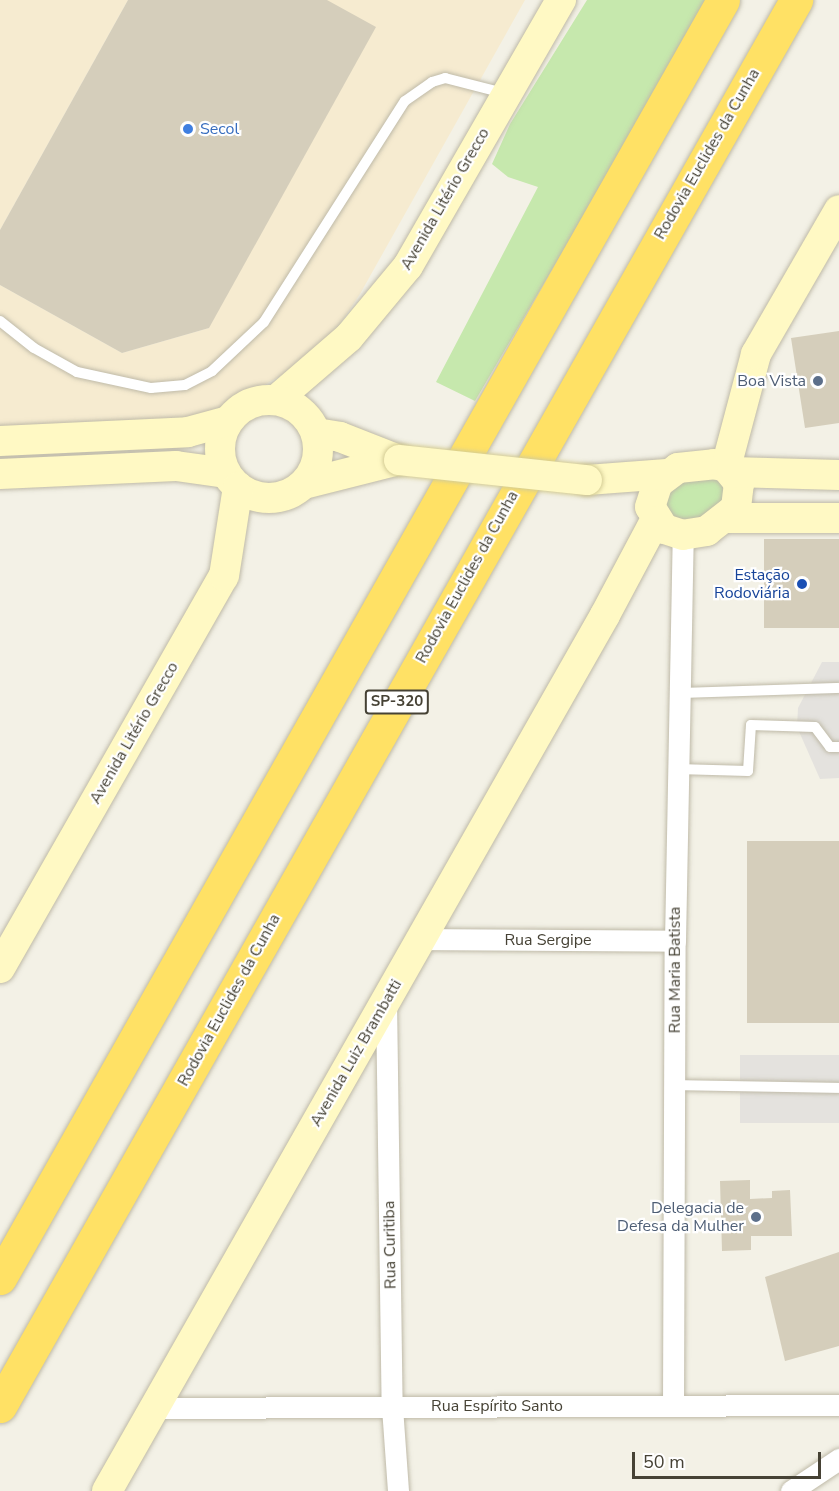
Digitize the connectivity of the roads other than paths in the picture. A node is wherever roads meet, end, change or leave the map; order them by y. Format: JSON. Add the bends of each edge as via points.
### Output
{"nodes":[{"id":1,"x":561,"y":0,"type":"edge"},
{"id":2,"x":723,"y":0,"type":"edge"},
{"id":3,"x":796,"y":0,"type":"edge"},
{"id":4,"x":507,"y":94,"type":"junction"},
{"id":5,"x":839,"y":210,"type":"edge"},
{"id":6,"x":0,"y":321,"type":"edge"},
{"id":7,"x":276,"y":400,"type":"junction"},
{"id":8,"x":228,"y":421,"type":"junction"},
{"id":9,"x":315,"y":433,"type":"junction"},
{"id":10,"x":0,"y":441,"type":"edge"},
{"id":11,"x":399,"y":460,"type":"junction"},
{"id":12,"x":729,"y":470,"type":"junction"},
{"id":13,"x":0,"y":474,"type":"edge"},
{"id":14,"x":667,"y":474,"type":"junction"},
{"id":15,"x":839,"y":476,"type":"edge"},
{"id":16,"x":232,"y":480,"type":"junction"},
{"id":17,"x":586,"y":480,"type":"junction"},
{"id":18,"x":304,"y":484,"type":"junction"},
{"id":19,"x":728,"y":518,"type":"junction"},
{"id":20,"x":839,"y":518,"type":"edge"},
{"id":21,"x":666,"y":524,"type":"junction"},
{"id":22,"x":839,"y":688,"type":"edge"},
{"id":23,"x":678,"y":693,"type":"junction"},
{"id":24,"x":839,"y":747,"type":"edge"},
{"id":25,"x":677,"y":769,"type":"junction"},
{"id":26,"x":420,"y":939,"type":"junction"},
{"id":27,"x":675,"y":941,"type":"junction"},
{"id":28,"x":2,"y":962,"type":"edge"},
{"id":29,"x":386,"y":1000,"type":"junction"},
{"id":30,"x":675,"y":1084,"type":"junction"},
{"id":31,"x":839,"y":1088,"type":"edge"},
{"id":32,"x":0,"y":1278,"type":"edge"},
{"id":33,"x":0,"y":1406,"type":"edge"},
{"id":34,"x":673,"y":1406,"type":"junction"},
{"id":35,"x":839,"y":1406,"type":"edge"},
{"id":36,"x":392,"y":1407,"type":"junction"},
{"id":37,"x":154,"y":1408,"type":"junction"},
{"id":38,"x":839,"y":1459,"type":"edge"},
{"id":39,"x":107,"y":1491,"type":"edge"},
{"id":40,"x":398,"y":1491,"type":"edge"},
{"id":41,"x":791,"y":1491,"type":"edge"}],
"edges":[{"from":1,"to":4,"type":"main road","name":"Avenida Litério Grecco"},
{"from":2,"to":32,"type":"highway"},
{"from":3,"to":33,"type":"highway","name":"Rodovia Euclides da Cunha","number":"SP-320"},
{"from":4,"to":6,"type":"lane","via":[[445,78],[432,82],[405,101],[264,322],[212,371],[186,385],[151,388],[77,372],[34,348]]},
{"from":4,"to":7,"type":"main road","name":"Avenida Litério Grecco","via":[[408,266],[350,337]]},
{"from":5,"to":12,"type":"main road","via":[[756,354]]},
{"from":7,"to":8,"type":"main road","via":[[258,401],[241,408]]},
{"from":7,"to":9,"type":"main road","via":[[293,406],[306,417]]},
{"from":8,"to":10,"type":"main road","via":[[188,432]]},
{"from":8,"to":16,"type":"main road","via":[[221,447]]},
{"from":9,"to":11,"type":"main road","via":[[340,437]]},
{"from":9,"to":18,"type":"main road","via":[[316,460]]},
{"from":11,"to":17,"type":"main road","bridge":true},
{"from":11,"to":18,"type":"main road"},
{"from":12,"to":14,"type":"main road","via":[[689,465]]},
{"from":12,"to":15,"type":"main road"},
{"from":12,"to":19,"type":"main road","via":[[740,496]]},
{"from":13,"to":16,"type":"main road","via":[[176,466]]},
{"from":14,"to":17,"type":"main road"},
{"from":14,"to":21,"type":"main road","via":[[658,483]]},
{"from":16,"to":18,"type":"main road","via":[[253,496],[272,498],[289,494]]},
{"from":16,"to":28,"type":"main road","name":"Avenida Litério Grecco","via":[[224,576]]},
{"from":17,"to":21,"type":"main road"},
{"from":19,"to":20,"type":"main road"},
{"from":19,"to":21,"type":"main road","via":[[707,531]]},
{"from":21,"to":23,"type":"street","name":"Rua Maria Batista"},
{"from":21,"to":26,"type":"main road","name":"Avenida Luiz Brambatti","via":[[605,615]]},
{"from":22,"to":23,"type":"lane"},
{"from":23,"to":25,"type":"street","name":"Rua Maria Batista"},
{"from":24,"to":25,"type":"lane","via":[[830,747],[815,727],[751,725],[748,771]]},
{"from":25,"to":27,"type":"street","name":"Rua Maria Batista"},
{"from":26,"to":27,"type":"street","name":"Rua Sergipe"},
{"from":26,"to":29,"type":"main road","name":"Avenida Luiz Brambatti"},
{"from":27,"to":30,"type":"street","name":"Rua Maria Batista"},
{"from":29,"to":36,"type":"street","name":"Rua Curitiba"},
{"from":29,"to":37,"type":"main road","name":"Avenida Luiz Brambatti"},
{"from":30,"to":31,"type":"lane"},
{"from":30,"to":34,"type":"street","name":"Rua Maria Batista"},
{"from":34,"to":35,"type":"street","name":"Rua Espírito Santo"},
{"from":34,"to":36,"type":"street","name":"Rua Espírito Santo"},
{"from":36,"to":37,"type":"street","name":"Rua Espírito Santo"},
{"from":36,"to":40,"type":"street","name":"Rua Curitiba"},
{"from":37,"to":39,"type":"main road","name":"Avenida Luiz Brambatti"},
{"from":38,"to":41,"type":"street"}]}
